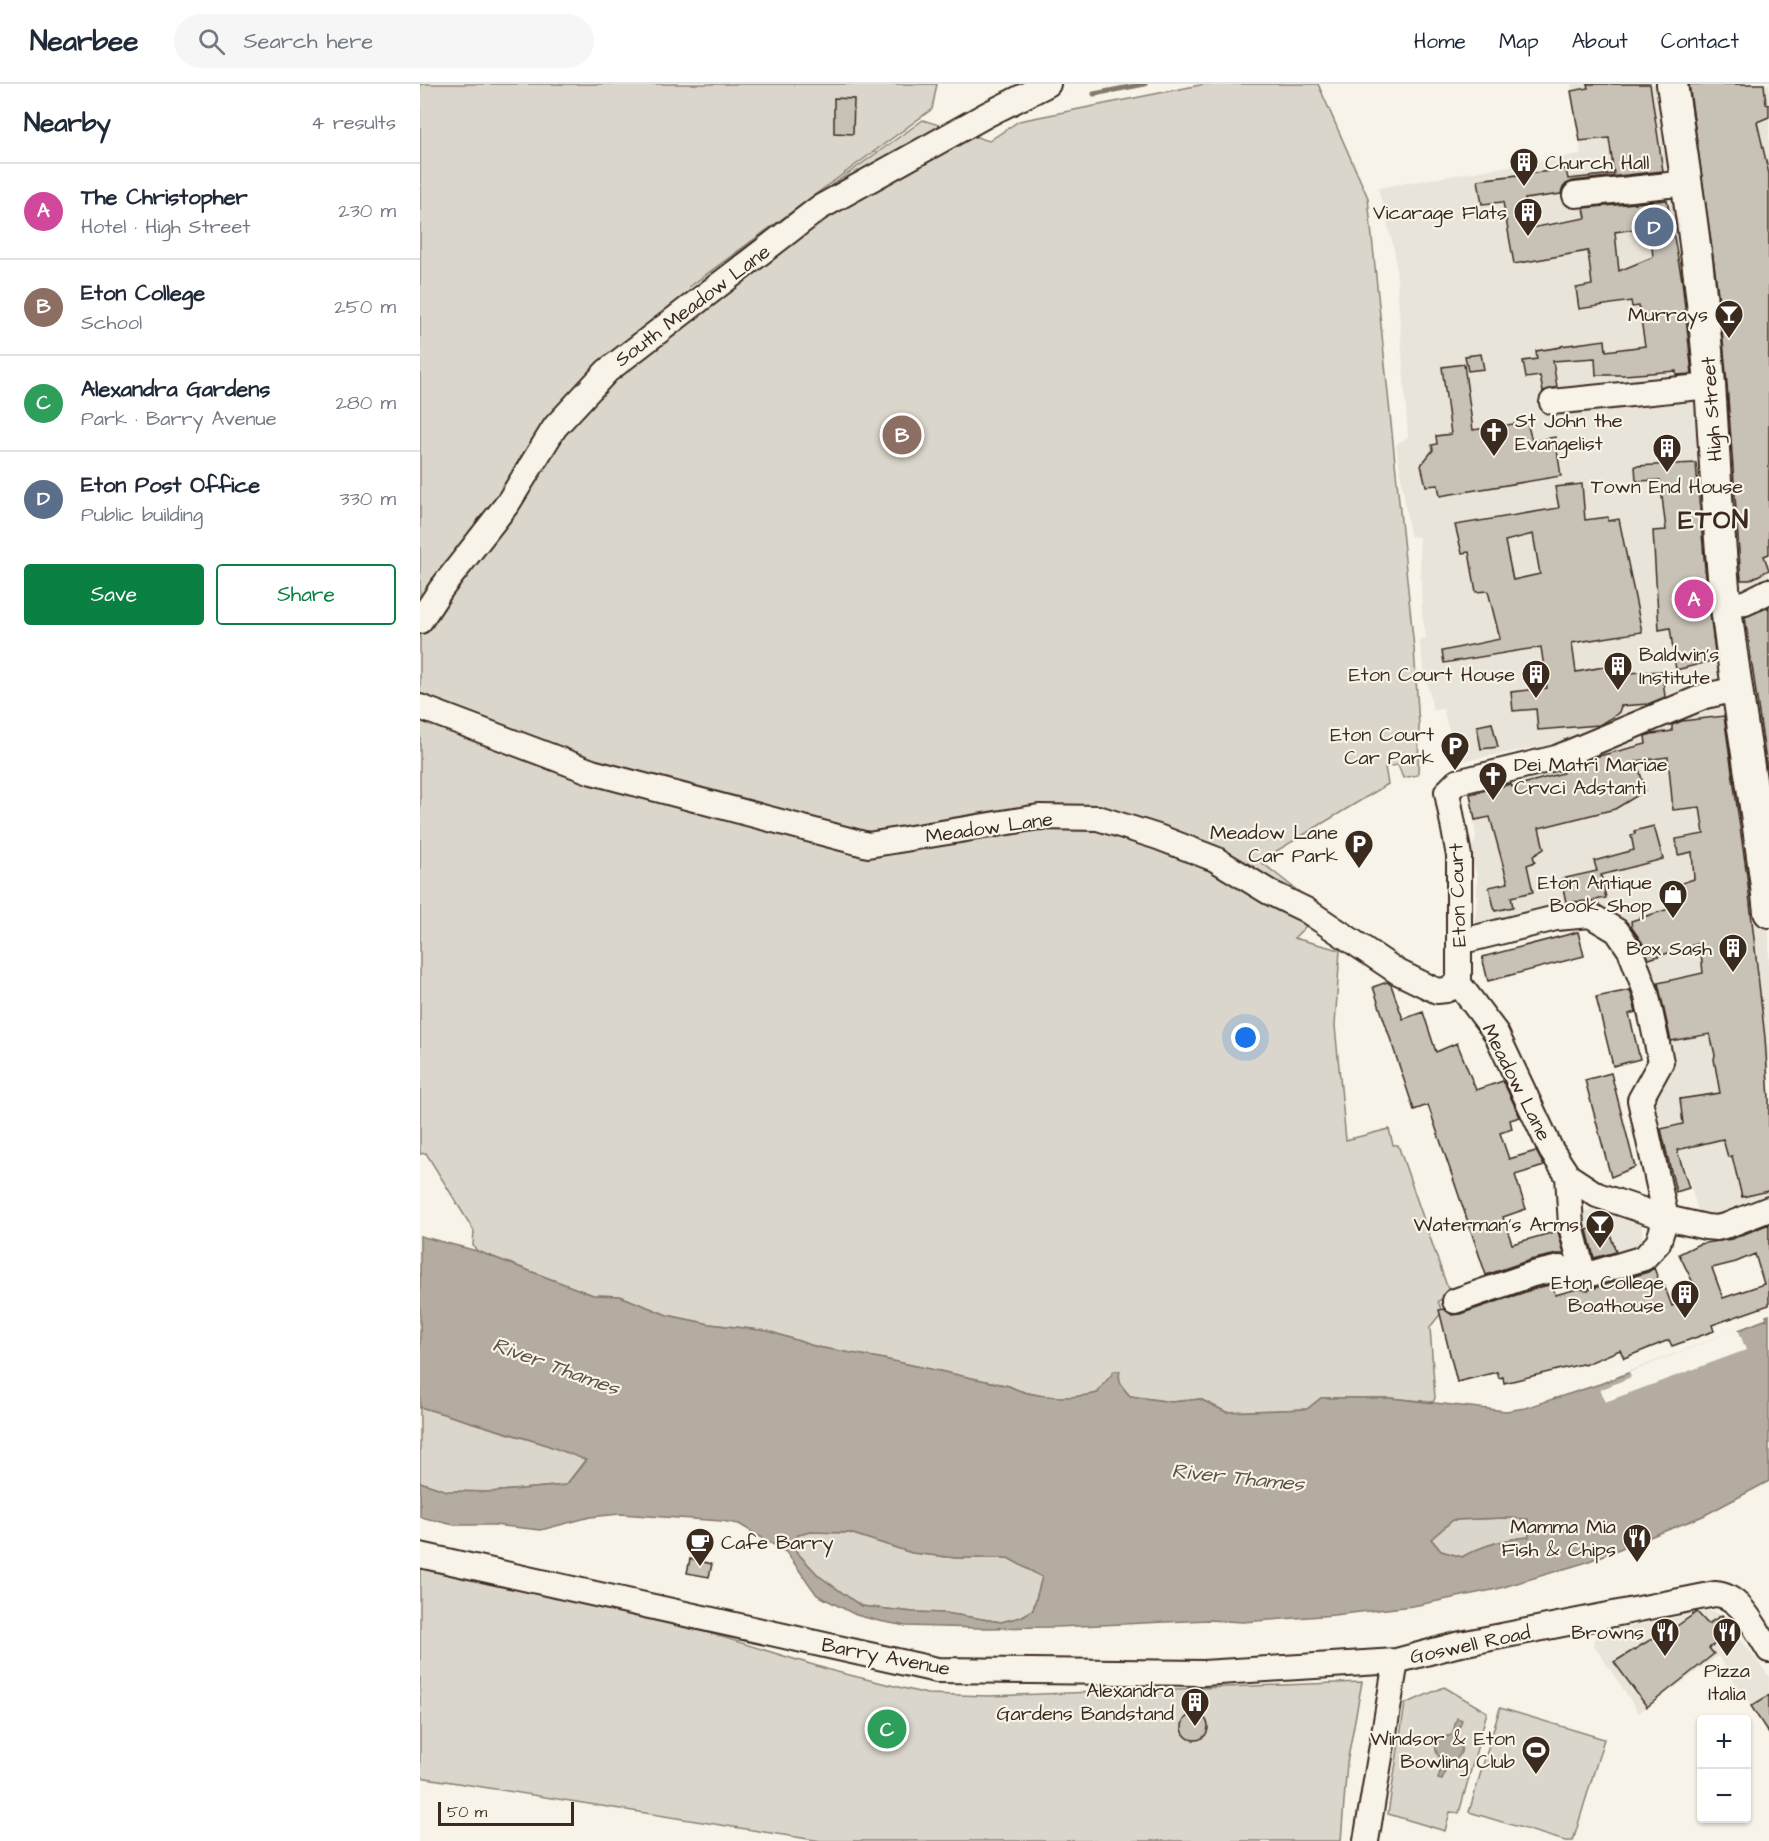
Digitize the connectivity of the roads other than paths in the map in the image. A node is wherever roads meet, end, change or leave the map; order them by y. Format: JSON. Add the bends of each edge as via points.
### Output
{"nodes":[{"id":1,"x":1048,"y":84,"type":"edge"},
{"id":2,"x":1672,"y":84,"type":"edge"},
{"id":3,"x":1687,"y":183,"type":"junction"},
{"id":4,"x":1575,"y":195,"type":"dead end"},
{"id":5,"x":1710,"y":386,"type":"junction"},
{"id":6,"x":1552,"y":402,"type":"dead end"},
{"id":7,"x":1769,"y":591,"type":"edge"},
{"id":8,"x":1726,"y":605,"type":"junction"},
{"id":9,"x":420,"y":621,"type":"edge"},
{"id":10,"x":1737,"y":689,"type":"junction"},
{"id":11,"x":420,"y":706,"type":"edge"},
{"id":12,"x":1760,"y":774,"type":"edge"},
{"id":13,"x":1769,"y":912,"type":"edge"},
{"id":14,"x":1459,"y":939,"type":"junction"},
{"id":15,"x":1459,"y":984,"type":"junction"},
{"id":16,"x":1568,"y":1176,"type":"junction"},
{"id":17,"x":1769,"y":1209,"type":"edge"},
{"id":18,"x":1666,"y":1218,"type":"junction"},
{"id":19,"x":1584,"y":1276,"type":"junction"},
{"id":20,"x":1455,"y":1301,"type":"dead end"},
{"id":21,"x":420,"y":1555,"type":"edge"},
{"id":22,"x":1769,"y":1650,"type":"edge"},
{"id":23,"x":1396,"y":1660,"type":"junction"},
{"id":24,"x":1365,"y":1841,"type":"edge"}],
"edges":[{"from":1,"to":9,"type":"street","name":"South Meadow Lane","via":[[819,208],[607,370],[555,426],[508,503]]},
{"from":2,"to":3,"type":"main road","name":"High Street"},
{"from":3,"to":4,"type":"street"},
{"from":3,"to":5,"type":"main road","name":"High Street"},
{"from":5,"to":6,"type":"street"},
{"from":5,"to":8,"type":"main road","name":"High Street"},
{"from":7,"to":8,"type":"street","via":[[1745,603]]},
{"from":8,"to":10,"type":"main road","name":"High Street"},
{"from":10,"to":12,"type":"main road","name":"High Street"},
{"from":10,"to":14,"type":"street","name":"Eton Court","via":[[1705,696],[1556,758],[1456,782],[1448,792],[1459,856]]},
{"from":11,"to":15,"type":"street","name":"Meadow Lane","via":[[592,772],[868,845],[1039,817],[1098,818],[1215,859],[1306,910],[1398,972],[1437,991]]},
{"from":12,"to":13,"type":"main road","name":"High Street"},
{"from":14,"to":15,"type":"street","name":"Eton Court"},
{"from":14,"to":18,"type":"street","via":[[1556,918],[1590,915],[1617,931],[1630,950],[1646,992],[1662,1062],[1640,1100]]},
{"from":15,"to":16,"type":"street","name":"Meadow Lane","via":[[1496,1033],[1551,1150]]},
{"from":16,"to":18,"type":"street","name":"Meadow Lane","via":[[1598,1195]]},
{"from":16,"to":19,"type":"street","via":[[1571,1226]]},
{"from":17,"to":18,"type":"street","name":"Meadow Lane","via":[[1717,1228]]},
{"from":18,"to":19,"type":"street","via":[[1658,1243],[1644,1258]]},
{"from":19,"to":20,"type":"street","via":[[1560,1268]]},
{"from":21,"to":23,"type":"street","name":"Barry Avenue","via":[[937,1670],[1203,1673]]},
{"from":22,"to":23,"type":"street","name":"Goswell Road","via":[[1744,1610],[1724,1594],[1715,1594]]},
{"from":23,"to":24,"type":"street","name":"Goswell Road"}]}
